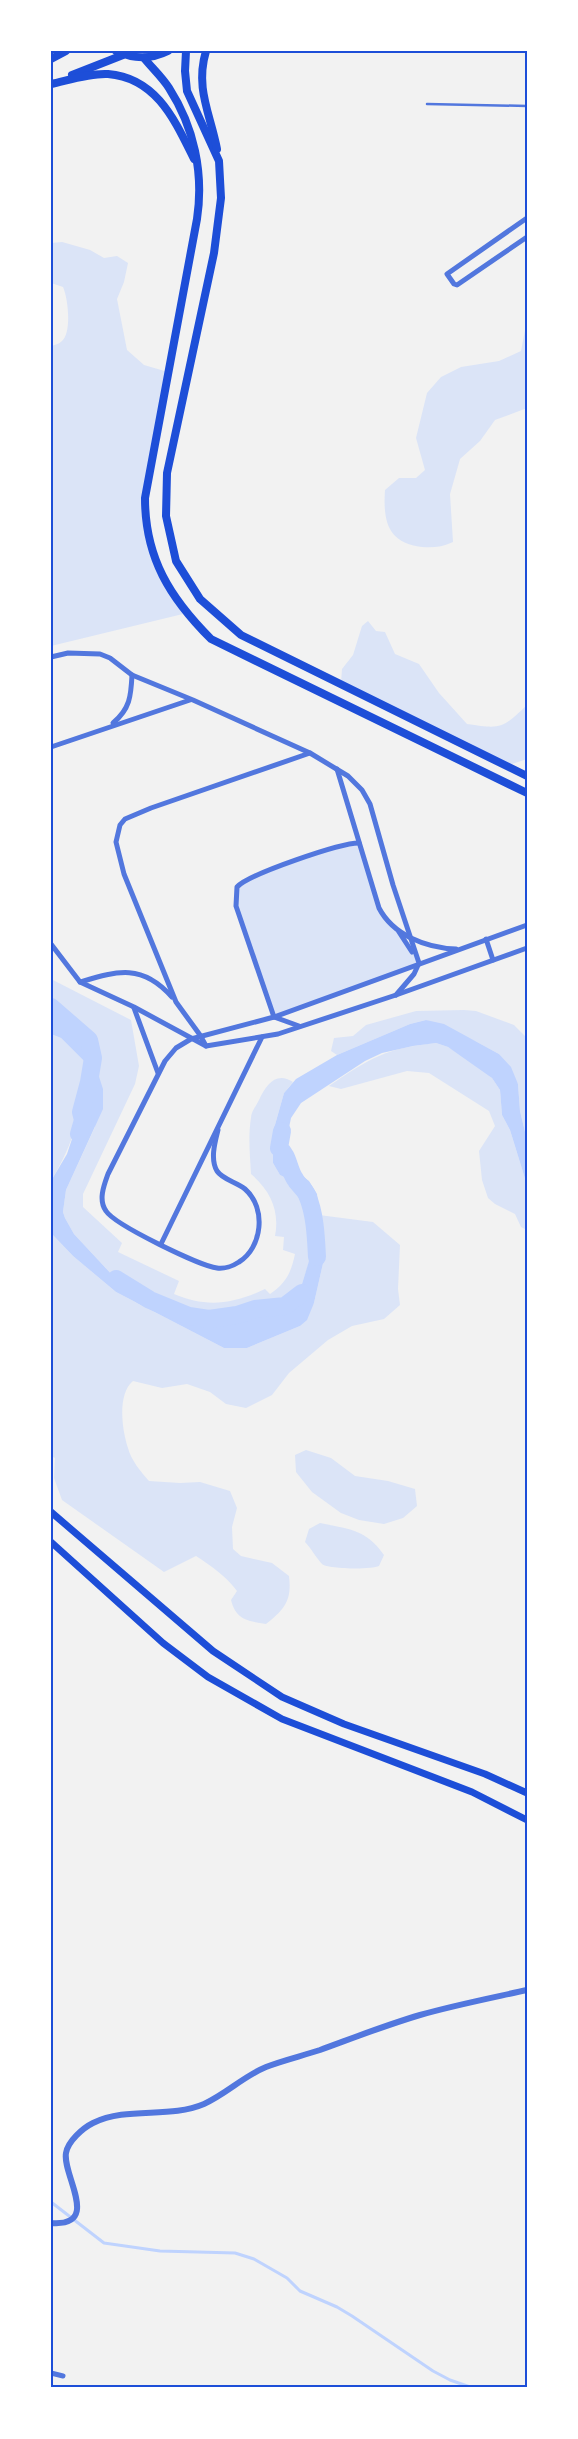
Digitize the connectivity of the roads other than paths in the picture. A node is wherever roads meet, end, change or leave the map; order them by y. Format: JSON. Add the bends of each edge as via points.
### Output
{"nodes":[{"id":1,"x":66,"y":51,"type":"edge"},
{"id":2,"x":168,"y":51,"type":"edge"},
{"id":3,"x":186,"y":51,"type":"edge"},
{"id":4,"x":206,"y":51,"type":"edge"},
{"id":5,"x":120,"y":53,"type":"edge"},
{"id":6,"x":144,"y":58,"type":"junction"},
{"id":7,"x":51,"y":60,"type":"edge"},
{"id":8,"x":51,"y":83,"type":"edge"},
{"id":9,"x":427,"y":104,"type":"dead end"},
{"id":10,"x":527,"y":106,"type":"edge"},
{"id":11,"x":219,"y":161,"type":"junction"},
{"id":12,"x":198,"y":168,"type":"junction"},
{"id":13,"x":527,"y":218,"type":"edge"},
{"id":14,"x":527,"y":237,"type":"edge"},
{"id":15,"x":51,"y":657,"type":"edge"},
{"id":16,"x":132,"y":675,"type":"junction"},
{"id":17,"x":193,"y":700,"type":"junction"},
{"id":18,"x":110,"y":726,"type":"junction"},
{"id":19,"x":51,"y":747,"type":"edge"},
{"id":20,"x":310,"y":753,"type":"junction"},
{"id":21,"x":337,"y":769,"type":"junction"},
{"id":22,"x":527,"y":776,"type":"edge"},
{"id":23,"x":527,"y":793,"type":"edge"},
{"id":24,"x":359,"y":843,"type":"junction"},
{"id":25,"x":527,"y":925,"type":"edge"},
{"id":26,"x":399,"y":931,"type":"junction"},
{"id":27,"x":410,"y":937,"type":"junction"},
{"id":28,"x":486,"y":939,"type":"junction"},
{"id":29,"x":51,"y":944,"type":"edge"},
{"id":30,"x":527,"y":948,"type":"edge"},
{"id":31,"x":459,"y":949,"type":"junction"},
{"id":32,"x":54,"y":954,"type":"edge"},
{"id":33,"x":493,"y":960,"type":"junction"},
{"id":34,"x":419,"y":963,"type":"junction"},
{"id":35,"x":80,"y":982,"type":"junction"},
{"id":36,"x":396,"y":995,"type":"junction"},
{"id":37,"x":176,"y":1002,"type":"junction"},
{"id":38,"x":134,"y":1007,"type":"junction"},
{"id":39,"x":274,"y":1017,"type":"junction"},
{"id":40,"x":299,"y":1026,"type":"junction"},
{"id":41,"x":200,"y":1035,"type":"junction"},
{"id":42,"x":262,"y":1037,"type":"junction"},
{"id":43,"x":191,"y":1039,"type":"junction"},
{"id":44,"x":206,"y":1046,"type":"junction"},
{"id":45,"x":158,"y":1073,"type":"junction"},
{"id":46,"x":218,"y":1130,"type":"junction"},
{"id":47,"x":161,"y":1244,"type":"junction"},
{"id":48,"x":51,"y":1512,"type":"edge"},
{"id":49,"x":51,"y":1542,"type":"edge"},
{"id":50,"x":527,"y":1793,"type":"edge"},
{"id":51,"x":527,"y":1820,"type":"edge"},
{"id":52,"x":527,"y":1990,"type":"edge"},
{"id":53,"x":51,"y":2223,"type":"edge"},
{"id":54,"x":51,"y":2373,"type":"edge"},
{"id":55,"x":63,"y":2376,"type":"dead end"}],
"edges":[{"from":1,"to":7,"type":"highway"},
{"from":2,"to":6,"type":"highway"},
{"from":3,"to":11,"type":"highway","via":[[187,91]]},
{"from":4,"to":11,"type":"highway","via":[[201,72],[203,98],[212,122]]},
{"from":5,"to":6,"type":"highway"},
{"from":5,"to":8,"type":"highway"},
{"from":6,"to":12,"type":"highway","via":[[168,86],[181,108]]},
{"from":8,"to":12,"type":"highway","via":[[108,74],[146,87],[170,112]]},
{"from":9,"to":10,"type":"lane"},
{"from":11,"to":22,"type":"highway","via":[[221,198],[214,253],[167,473],[166,516],[176,560],[200,599],[241,635]]},
{"from":12,"to":23,"type":"highway","via":[[197,219],[145,498],[148,534],[167,586],[211,639]]},
{"from":13,"to":14,"type":"street","via":[[447,274],[456,285]]},
{"from":15,"to":16,"type":"street","via":[[68,652],[100,654]]},
{"from":16,"to":17,"type":"street"},
{"from":16,"to":18,"type":"street","via":[[130,703],[124,714]]},
{"from":17,"to":18,"type":"street"},
{"from":17,"to":20,"type":"street"},
{"from":18,"to":19,"type":"street"},
{"from":20,"to":21,"type":"street"},
{"from":20,"to":37,"type":"street","via":[[151,808],[120,825],[116,842],[124,874]]},
{"from":21,"to":24,"type":"street"},
{"from":21,"to":27,"type":"street","via":[[356,783],[370,804]]},
{"from":24,"to":26,"type":"street","via":[[379,908],[384,918]]},
{"from":24,"to":39,"type":"street","via":[[344,844],[245,880],[237,887],[236,906]]},
{"from":25,"to":28,"type":"street"},
{"from":26,"to":27,"type":"street"},
{"from":26,"to":34,"type":"street"},
{"from":27,"to":31,"type":"street","via":[[435,947]]},
{"from":27,"to":34,"type":"street"},
{"from":28,"to":31,"type":"street"},
{"from":28,"to":33,"type":"street"},
{"from":29,"to":32,"type":"street"},
{"from":30,"to":33,"type":"street"},
{"from":31,"to":34,"type":"street"},
{"from":32,"to":35,"type":"street"},
{"from":33,"to":36,"type":"street"},
{"from":34,"to":36,"type":"street"},
{"from":34,"to":39,"type":"street"},
{"from":35,"to":37,"type":"street","via":[[124,971],[152,980]]},
{"from":35,"to":38,"type":"street"},
{"from":36,"to":40,"type":"street"},
{"from":37,"to":41,"type":"street"},
{"from":38,"to":43,"type":"street"},
{"from":38,"to":45,"type":"street"},
{"from":39,"to":40,"type":"street"},
{"from":39,"to":41,"type":"street"},
{"from":40,"to":42,"type":"street"},
{"from":41,"to":43,"type":"street"},
{"from":41,"to":44,"type":"street"},
{"from":42,"to":44,"type":"street"},
{"from":42,"to":46,"type":"street"},
{"from":43,"to":44,"type":"street"},
{"from":43,"to":45,"type":"street","via":[[176,1048]]},
{"from":45,"to":47,"type":"street","via":[[108,1174],[102,1194],[105,1209],[110,1215]]},
{"from":46,"to":47,"type":"street"},
{"from":46,"to":47,"type":"street","via":[[214,1157],[218,1173],[245,1189],[256,1207],[259,1228],[253,1249],[236,1264],[217,1268]]},
{"from":48,"to":50,"type":"main road","via":[[213,1651],[282,1697],[344,1724],[485,1774]]},
{"from":49,"to":51,"type":"main road","via":[[163,1643],[208,1677],[282,1719],[472,1792]]},
{"from":52,"to":53,"type":"street","via":[[421,2015],[264,2068],[204,2104],[185,2109],[115,2115],[92,2124],[74,2138],[66,2152],[66,2172],[78,2204],[75,2214],[58,2224]]},
{"from":54,"to":55,"type":"street"}]}
